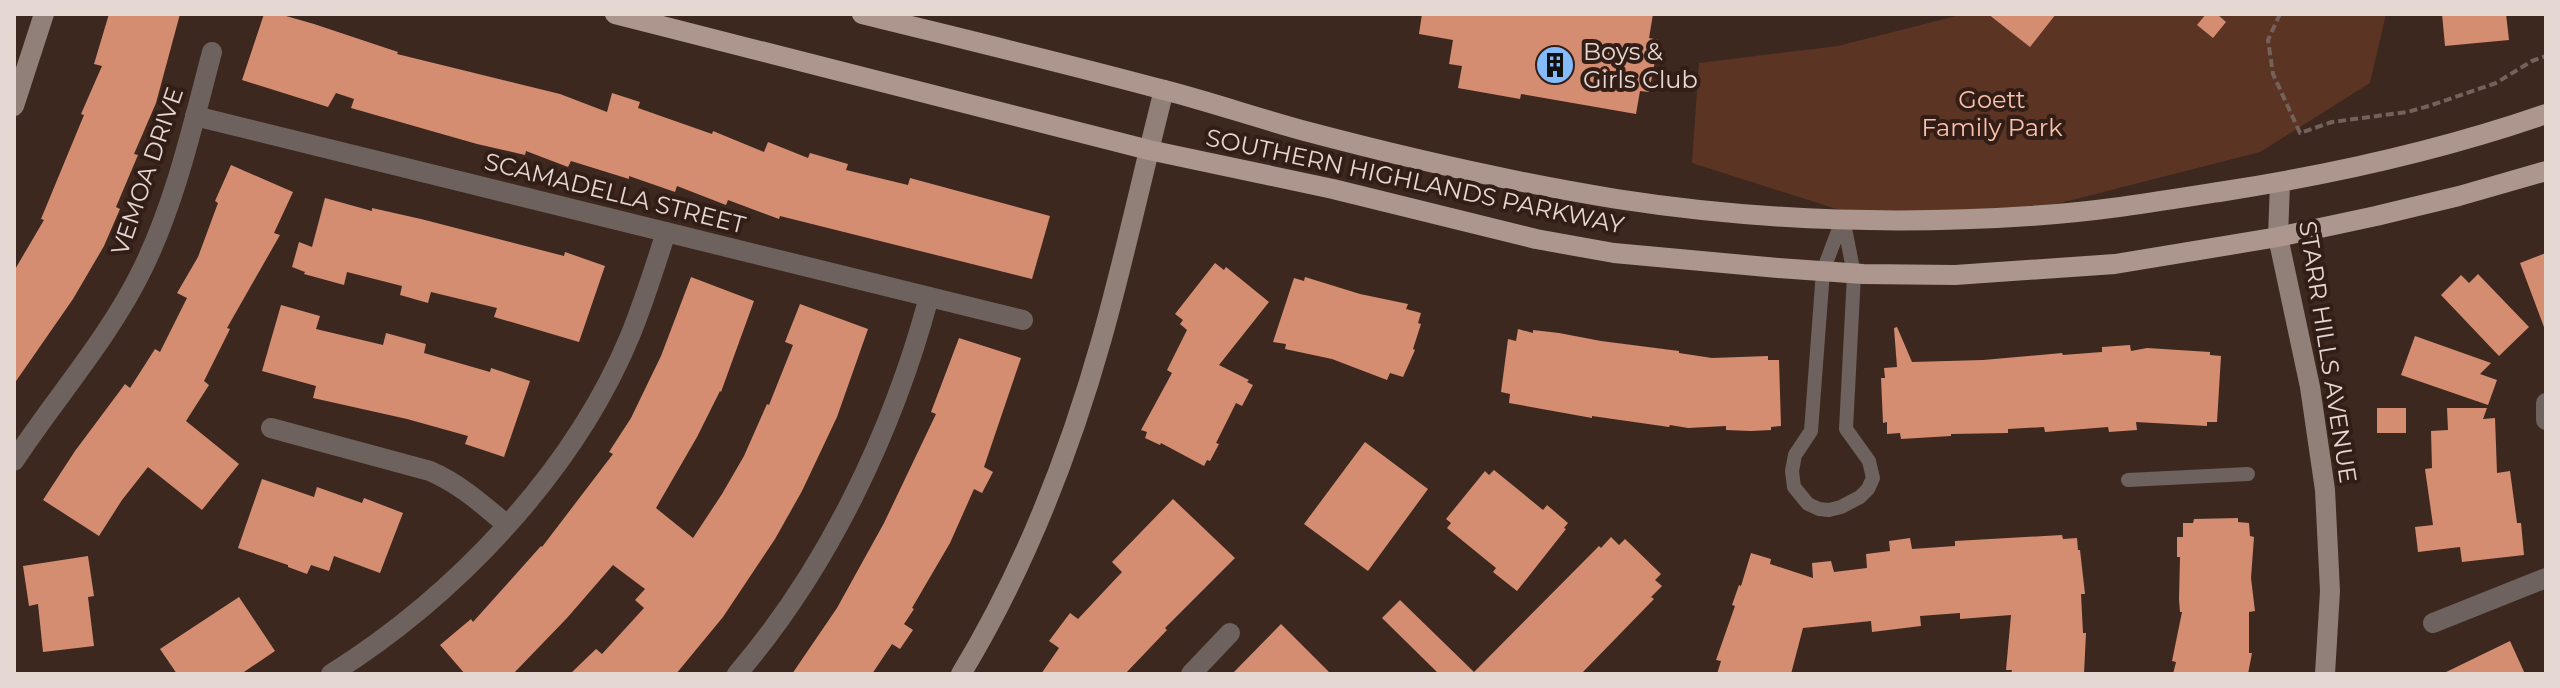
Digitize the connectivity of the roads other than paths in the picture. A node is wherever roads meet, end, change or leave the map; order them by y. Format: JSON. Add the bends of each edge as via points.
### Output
{"nodes":[{"id":1,"x":44,"y":14,"type":"edge"},
{"id":2,"x":615,"y":14,"type":"edge"},
{"id":3,"x":862,"y":14,"type":"edge"},
{"id":4,"x":212,"y":52,"type":"dead end"},
{"id":5,"x":1164,"y":90,"type":"junction"},
{"id":6,"x":14,"y":106,"type":"edge"},
{"id":7,"x":2546,"y":114,"type":"edge"},
{"id":8,"x":195,"y":116,"type":"junction"},
{"id":9,"x":1149,"y":150,"type":"junction"},
{"id":10,"x":2546,"y":171,"type":"edge"},
{"id":11,"x":2280,"y":183,"type":"junction"},
{"id":12,"x":1843,"y":218,"type":"junction"},
{"id":13,"x":666,"y":232,"type":"junction"},
{"id":14,"x":2278,"y":237,"type":"junction"},
{"id":15,"x":1823,"y":271,"type":"junction"},
{"id":16,"x":1854,"y":274,"type":"junction"},
{"id":17,"x":929,"y":297,"type":"junction"},
{"id":18,"x":1023,"y":320,"type":"dead end"},
{"id":19,"x":2546,"y":403,"type":"edge"},
{"id":20,"x":2546,"y":420,"type":"edge"},
{"id":21,"x":271,"y":428,"type":"dead end"},
{"id":22,"x":17,"y":450,"type":"edge"},
{"id":23,"x":2248,"y":474,"type":"dead end"},
{"id":24,"x":2128,"y":480,"type":"dead end"},
{"id":25,"x":507,"y":525,"type":"junction"},
{"id":26,"x":2546,"y":578,"type":"edge"},
{"id":27,"x":2433,"y":623,"type":"dead end"},
{"id":28,"x":1230,"y":633,"type":"dead end"},
{"id":29,"x":331,"y":674,"type":"edge"},
{"id":30,"x":737,"y":674,"type":"edge"},
{"id":31,"x":961,"y":674,"type":"edge"},
{"id":32,"x":1191,"y":674,"type":"edge"},
{"id":33,"x":2325,"y":674,"type":"edge"}],
"edges":[{"from":1,"to":6,"type":"street"},
{"from":2,"to":9,"type":"main road","name":"SOUTHERN HIGHLANDS PARKWAY"},
{"from":3,"to":5,"type":"main road","name":"SOUTHERN HIGHLANDS PARKWAY"},
{"from":4,"to":8,"type":"street","name":"VEMOA DRIVE"},
{"from":5,"to":9,"type":"street"},
{"from":5,"to":12,"type":"main road","name":"SOUTHERN HIGHLANDS PARKWAY","via":[[1378,150],[1546,186],[1674,206]]},
{"from":7,"to":11,"type":"main road","name":"SOUTHERN HIGHLANDS PARKWAY","via":[[2413,155]]},
{"from":8,"to":13,"type":"street","name":"SCAMADELLA STREET"},
{"from":8,"to":22,"type":"street","name":"VEMOA DRIVE","via":[[157,238],[142,269],[100,340]]},
{"from":9,"to":15,"type":"main road","name":"SOUTHERN HIGHLANDS PARKWAY","via":[[1536,239],[1614,253]]},
{"from":9,"to":31,"type":"street","via":[[1076,422],[1003,602]]},
{"from":10,"to":14,"type":"main road","name":"SOUTHERN HIGHLANDS PARKWAY"},
{"from":11,"to":12,"type":"main road","name":"SOUTHERN HIGHLANDS PARKWAY","via":[[2030,216]]},
{"from":11,"to":14,"type":"street","name":"STARR HILLS AVENUE"},
{"from":12,"to":15,"type":"lane"},
{"from":12,"to":16,"type":"lane"},
{"from":13,"to":17,"type":"street","name":"SCAMADELLA STREET"},
{"from":13,"to":25,"type":"street","via":[[629,337],[604,388],[544,480]]},
{"from":14,"to":16,"type":"main road","name":"SOUTHERN HIGHLANDS PARKWAY","via":[[2100,266],[1955,275]]},
{"from":14,"to":33,"type":"street","name":"STARR HILLS AVENUE","via":[[2322,456],[2330,591]]},
{"from":15,"to":16,"type":"main road","name":"SOUTHERN HIGHLANDS PARKWAY"},
{"from":15,"to":16,"type":"lane","via":[[1811,431],[1795,455],[1792,471],[1794,487],[1808,504],[1829,510],[1860,497],[1873,478],[1869,461],[1846,429]]},
{"from":17,"to":18,"type":"street","name":"SCAMADELLA STREET"},
{"from":17,"to":30,"type":"street","via":[[902,387],[856,490],[803,584]]},
{"from":19,"to":20,"type":"street"},
{"from":21,"to":25,"type":"street","via":[[450,479]]},
{"from":23,"to":24,"type":"lane"},
{"from":25,"to":29,"type":"street","via":[[415,614]]},
{"from":26,"to":27,"type":"street"},
{"from":28,"to":32,"type":"street"}]}
